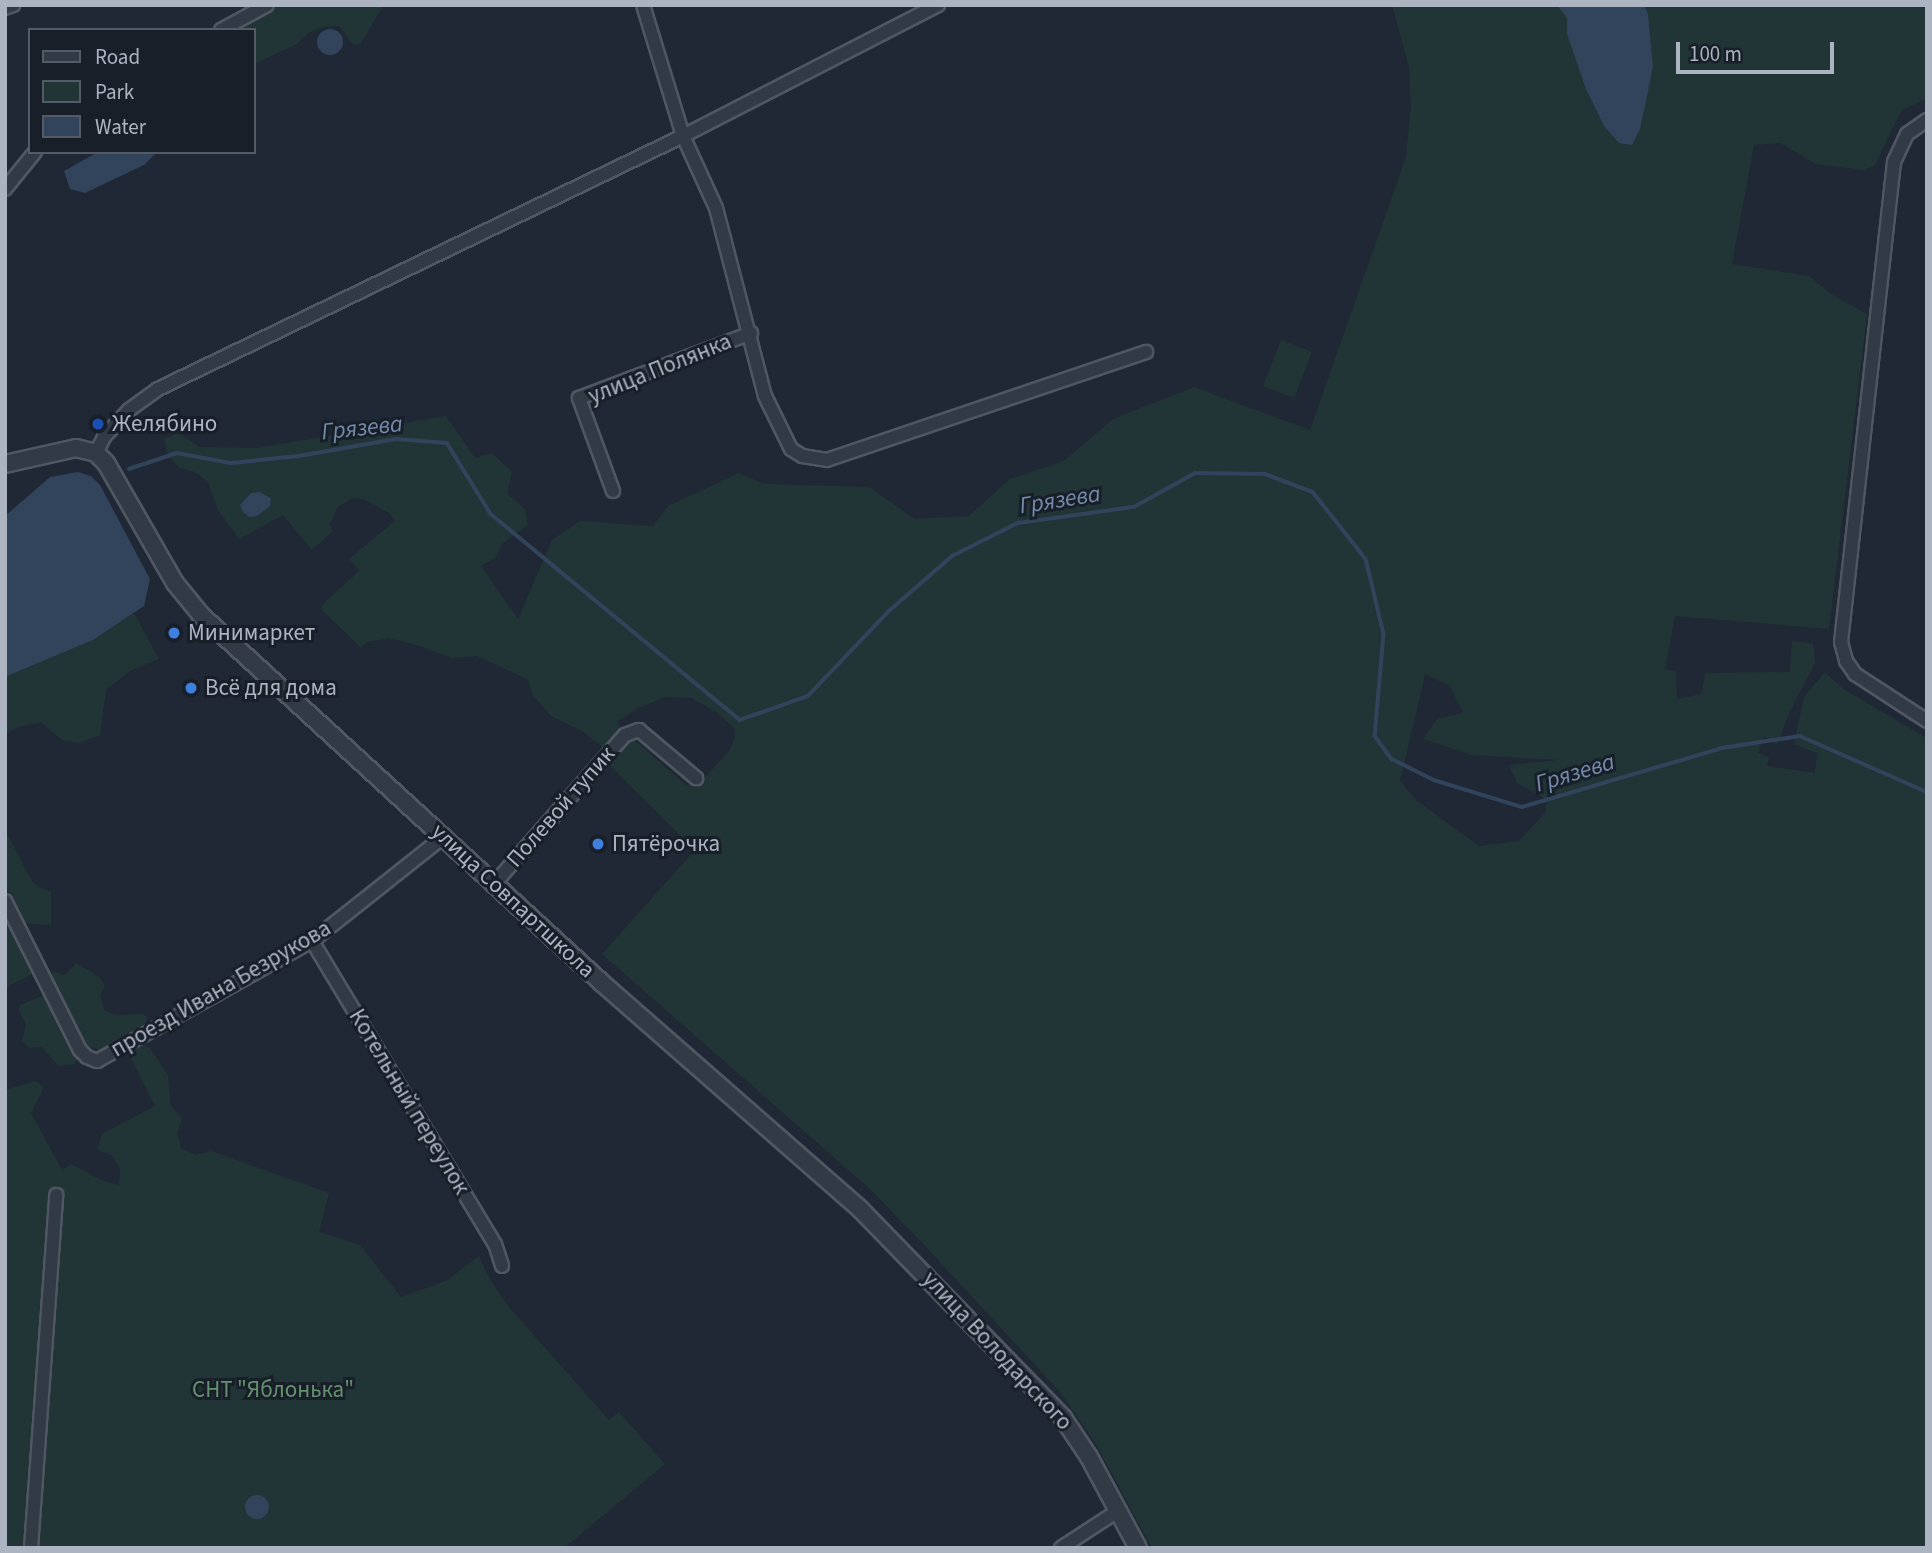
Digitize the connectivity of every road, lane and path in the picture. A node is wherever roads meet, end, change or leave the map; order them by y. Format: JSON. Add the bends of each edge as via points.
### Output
{"nodes":[{"id":1,"x":13,"y":5,"type":"edge"},
{"id":2,"x":267,"y":5,"type":"edge"},
{"id":3,"x":643,"y":5,"type":"edge"},
{"id":4,"x":938,"y":5,"type":"edge"},
{"id":5,"x":5,"y":8,"type":"edge"},
{"id":6,"x":225,"y":28,"type":"edge"},
{"id":7,"x":1927,"y":120,"type":"edge"},
{"id":8,"x":683,"y":136,"type":"junction"},
{"id":9,"x":33,"y":154,"type":"edge"},
{"id":10,"x":5,"y":189,"type":"edge"},
{"id":11,"x":751,"y":333,"type":"junction"},
{"id":12,"x":1146,"y":352,"type":"dead end"},
{"id":13,"x":96,"y":453,"type":"junction"},
{"id":14,"x":5,"y":464,"type":"edge"},
{"id":15,"x":614,"y":491,"type":"dead end"},
{"id":16,"x":1927,"y":721,"type":"edge"},
{"id":17,"x":696,"y":778,"type":"dead end"},
{"id":18,"x":443,"y":837,"type":"junction"},
{"id":19,"x":494,"y":884,"type":"junction"},
{"id":20,"x":5,"y":901,"type":"edge"},
{"id":21,"x":312,"y":941,"type":"junction"},
{"id":22,"x":56,"y":1195,"type":"dead end"},
{"id":23,"x":915,"y":1265,"type":"joint"},
{"id":24,"x":502,"y":1266,"type":"dead end"},
{"id":25,"x":1119,"y":1510,"type":"junction"},
{"id":26,"x":31,"y":1548,"type":"edge"},
{"id":27,"x":1061,"y":1548,"type":"edge"},
{"id":28,"x":1138,"y":1548,"type":"edge"}],
"edges":[{"from":1,"to":5,"type":"street"},
{"from":2,"to":6,"type":"street"},
{"from":3,"to":8,"type":"street"},
{"from":4,"to":8,"type":"street"},
{"from":7,"to":16,"type":"street","via":[[1907,134],[1894,163],[1841,642],[1855,674]]},
{"from":8,"to":11,"type":"street","via":[[716,208]]},
{"from":8,"to":13,"type":"street","via":[[158,389],[129,410]]},
{"from":9,"to":10,"type":"street"},
{"from":11,"to":12,"type":"street","via":[[765,396],[791,449],[827,460]]},
{"from":11,"to":15,"type":"street","name":"улица Полянка","via":[[579,398]]},
{"from":13,"to":14,"type":"street","via":[[76,447]]},
{"from":13,"to":18,"type":"street","name":"улица Совпартшкола","via":[[175,583],[221,635]]},
{"from":17,"to":19,"type":"street","name":"Полевой тупик","via":[[639,730],[625,735]]},
{"from":18,"to":19,"type":"street","name":"улица Совпартшкола"},
{"from":18,"to":21,"type":"street","name":"проезд Ивана Безрукова"},
{"from":19,"to":23,"type":"street","name":"улица Совпартшкола","via":[[860,1209]]},
{"from":20,"to":21,"type":"street","name":"проезд Ивана Безрукова","via":[[80,1050],[97,1061]]},
{"from":21,"to":24,"type":"street","name":"Котельный переулок","via":[[495,1244]]},
{"from":22,"to":26,"type":"street"},
{"from":23,"to":25,"type":"street","name":"улица Володарского","via":[[1063,1418]]},
{"from":25,"to":27,"type":"street"},
{"from":25,"to":28,"type":"street","name":"улица Володарского"}]}
